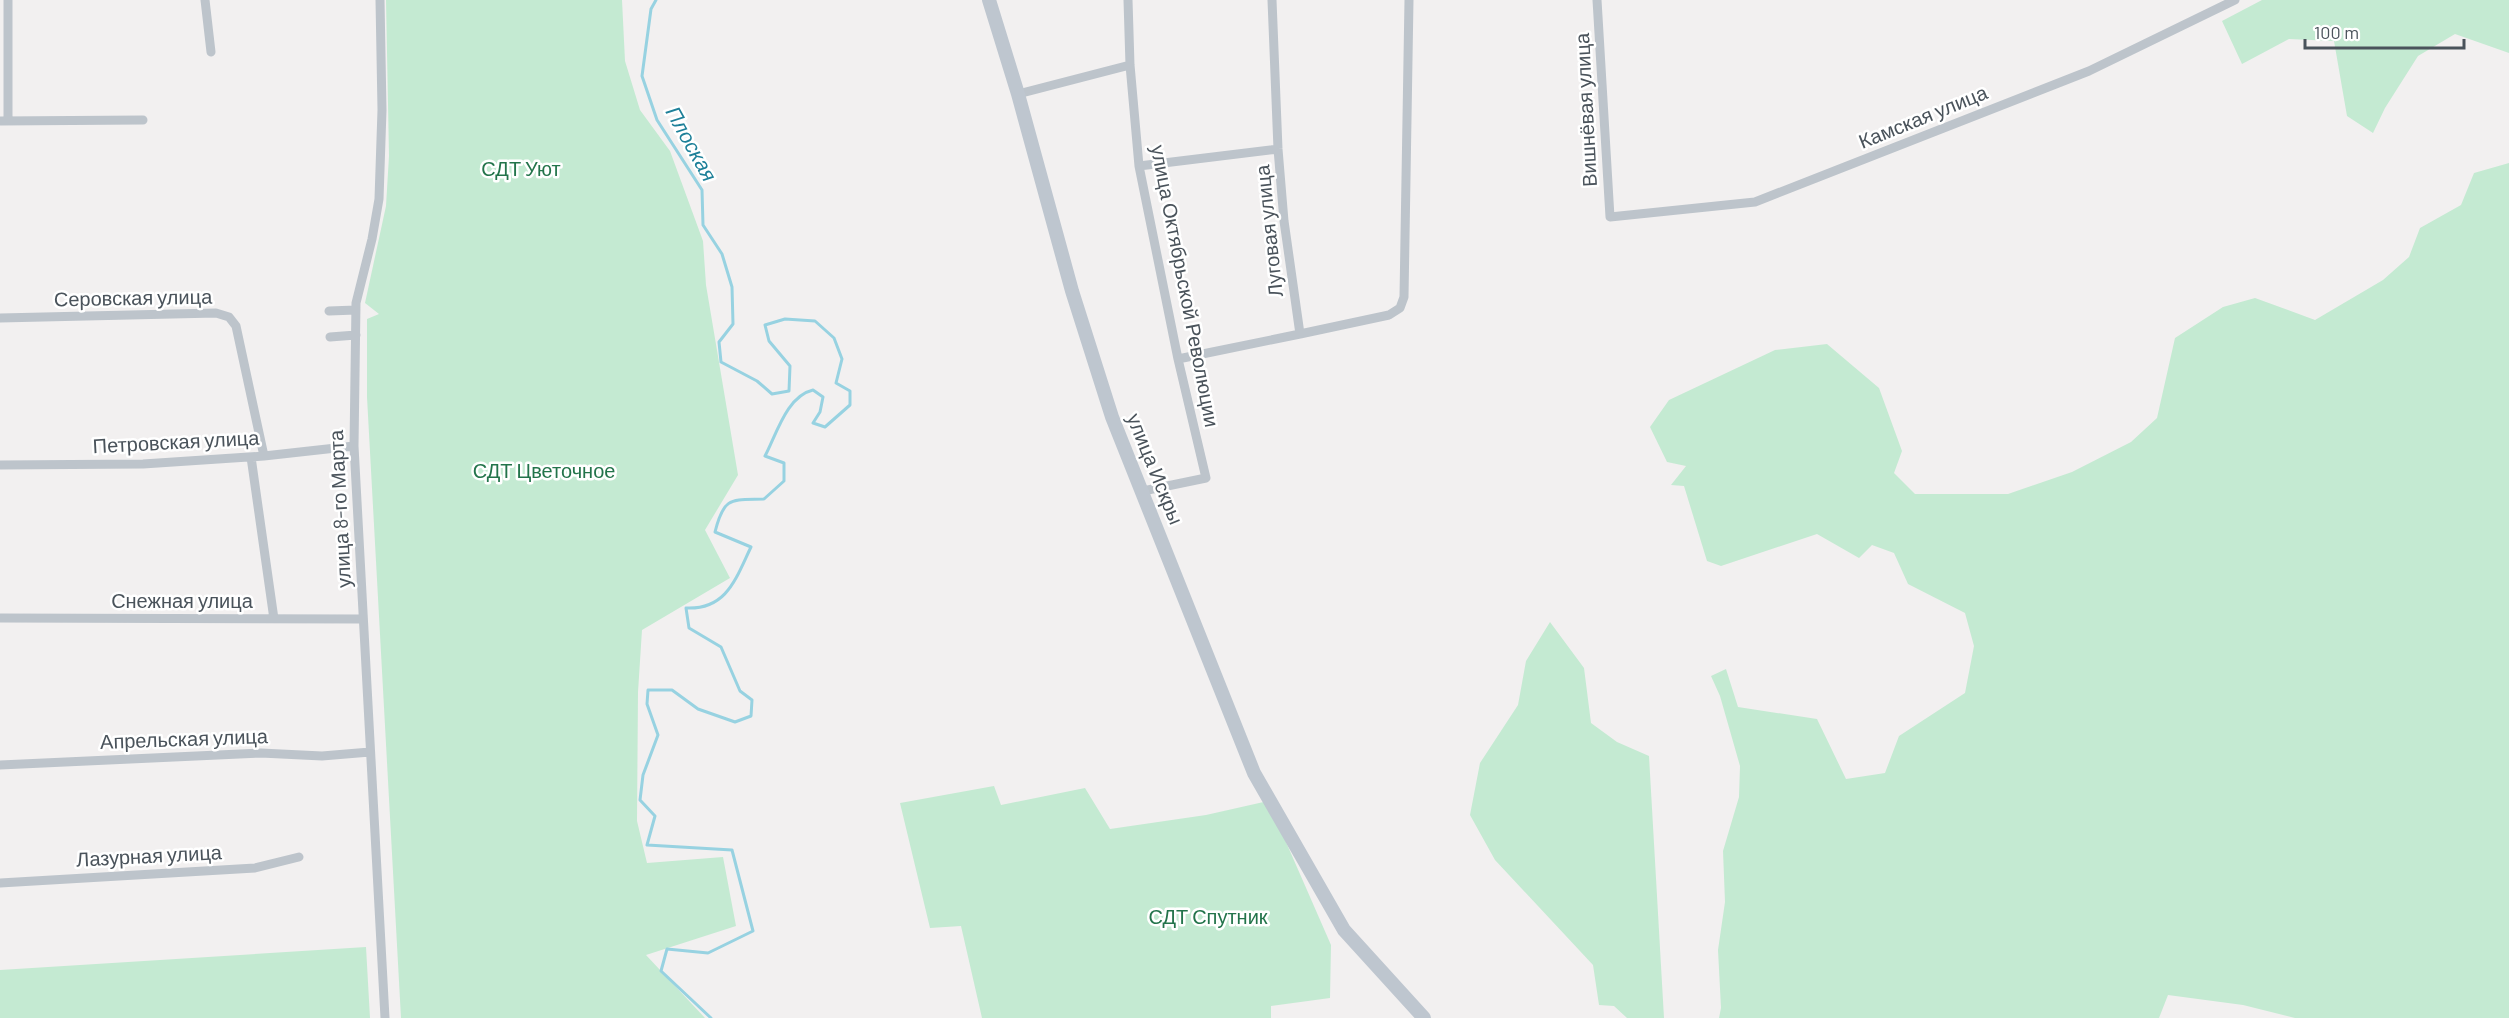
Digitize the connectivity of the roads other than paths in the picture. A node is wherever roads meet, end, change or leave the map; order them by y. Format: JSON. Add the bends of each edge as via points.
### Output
{"nodes":[{"id":1,"x":8,"y":0,"type":"edge"},
{"id":2,"x":205,"y":0,"type":"edge"},
{"id":3,"x":380,"y":0,"type":"edge"},
{"id":4,"x":989,"y":0,"type":"edge"},
{"id":5,"x":1128,"y":0,"type":"edge"},
{"id":6,"x":1272,"y":0,"type":"edge"},
{"id":7,"x":1409,"y":0,"type":"edge"},
{"id":8,"x":1597,"y":0,"type":"edge"},
{"id":9,"x":2235,"y":0,"type":"edge"},
{"id":10,"x":211,"y":52,"type":"dead end"},
{"id":11,"x":1130,"y":65,"type":"junction"},
{"id":12,"x":1018,"y":94,"type":"junction"},
{"id":13,"x":143,"y":120,"type":"dead end"},
{"id":14,"x":4,"y":121,"type":"edge"},
{"id":15,"x":1278,"y":149,"type":"junction"},
{"id":16,"x":1139,"y":166,"type":"junction"},
{"id":17,"x":1610,"y":217,"type":"joint"},
{"id":18,"x":356,"y":310,"type":"junction"},
{"id":19,"x":329,"y":311,"type":"dead end"},
{"id":20,"x":0,"y":318,"type":"edge"},
{"id":21,"x":1300,"y":334,"type":"junction"},
{"id":22,"x":356,"y":335,"type":"junction"},
{"id":23,"x":330,"y":337,"type":"dead end"},
{"id":24,"x":1178,"y":359,"type":"junction"},
{"id":25,"x":354,"y":446,"type":"junction"},
{"id":26,"x":264,"y":456,"type":"junction"},
{"id":27,"x":251,"y":457,"type":"junction"},
{"id":28,"x":0,"y":465,"type":"edge"},
{"id":29,"x":1143,"y":491,"type":"junction"},
{"id":30,"x":0,"y":618,"type":"edge"},
{"id":31,"x":274,"y":619,"type":"junction"},
{"id":32,"x":363,"y":619,"type":"junction"},
{"id":33,"x":370,"y":752,"type":"junction"},
{"id":34,"x":0,"y":765,"type":"edge"},
{"id":35,"x":299,"y":856,"type":"dead end"},
{"id":36,"x":0,"y":883,"type":"edge"},
{"id":37,"x":385,"y":1018,"type":"edge"},
{"id":38,"x":1424,"y":1018,"type":"edge"}],
"edges":[{"from":1,"to":14,"type":"street"},
{"from":2,"to":10,"type":"street"},
{"from":3,"to":18,"type":"street","name":"улица 8-го Марта","via":[[379,200]]},
{"from":4,"to":12,"type":"main road","name":"улица Искры"},
{"from":5,"to":11,"type":"street","name":"улица Октябрьской Революции"},
{"from":6,"to":15,"type":"street","name":"Луговая улица"},
{"from":7,"to":21,"type":"street","via":[[1404,297],[1400,308],[1389,315]]},
{"from":8,"to":17,"type":"street","name":"Вишнёвая улица"},
{"from":9,"to":17,"type":"street","name":"Камская улица","via":[[2089,71],[1755,202]]},
{"from":11,"to":12,"type":"street"},
{"from":11,"to":16,"type":"street","name":"улица Октябрьской Революции"},
{"from":12,"to":29,"type":"main road","name":"улица Искры","via":[[1072,291],[1112,417]]},
{"from":13,"to":14,"type":"street"},
{"from":15,"to":16,"type":"street"},
{"from":15,"to":21,"type":"street","name":"Луговая улица"},
{"from":16,"to":24,"type":"street","name":"улица Октябрьской Революции"},
{"from":18,"to":19,"type":"street"},
{"from":18,"to":22,"type":"street","name":"улица 8-го Марта"},
{"from":20,"to":26,"type":"street","name":"Серовская улица","via":[[216,313],[229,316],[236,326]]},
{"from":21,"to":24,"type":"street"},
{"from":22,"to":23,"type":"street"},
{"from":22,"to":25,"type":"street","name":"улица 8-го Марта"},
{"from":24,"to":29,"type":"street","name":"улица Октябрьской Революции","via":[[1206,478]]},
{"from":25,"to":26,"type":"street","name":"Петровская улица"},
{"from":25,"to":32,"type":"street","name":"улица 8-го Марта"},
{"from":26,"to":27,"type":"street","name":"Петровская улица"},
{"from":27,"to":28,"type":"street","name":"Петровская улица","via":[[143,464]]},
{"from":27,"to":31,"type":"street"},
{"from":29,"to":38,"type":"main road","name":"улица Искры","via":[[1254,773],[1344,930]]},
{"from":30,"to":31,"type":"street","name":"Снежная улица"},
{"from":31,"to":32,"type":"street","name":"Снежная улица"},
{"from":32,"to":33,"type":"street","name":"улица 8-го Марта"},
{"from":33,"to":34,"type":"street","name":"Апрельская улица"},
{"from":33,"to":37,"type":"street","name":"улица 8-го Марта"},
{"from":35,"to":36,"type":"street","name":"Лазурная улица","via":[[255,868]]}]}
